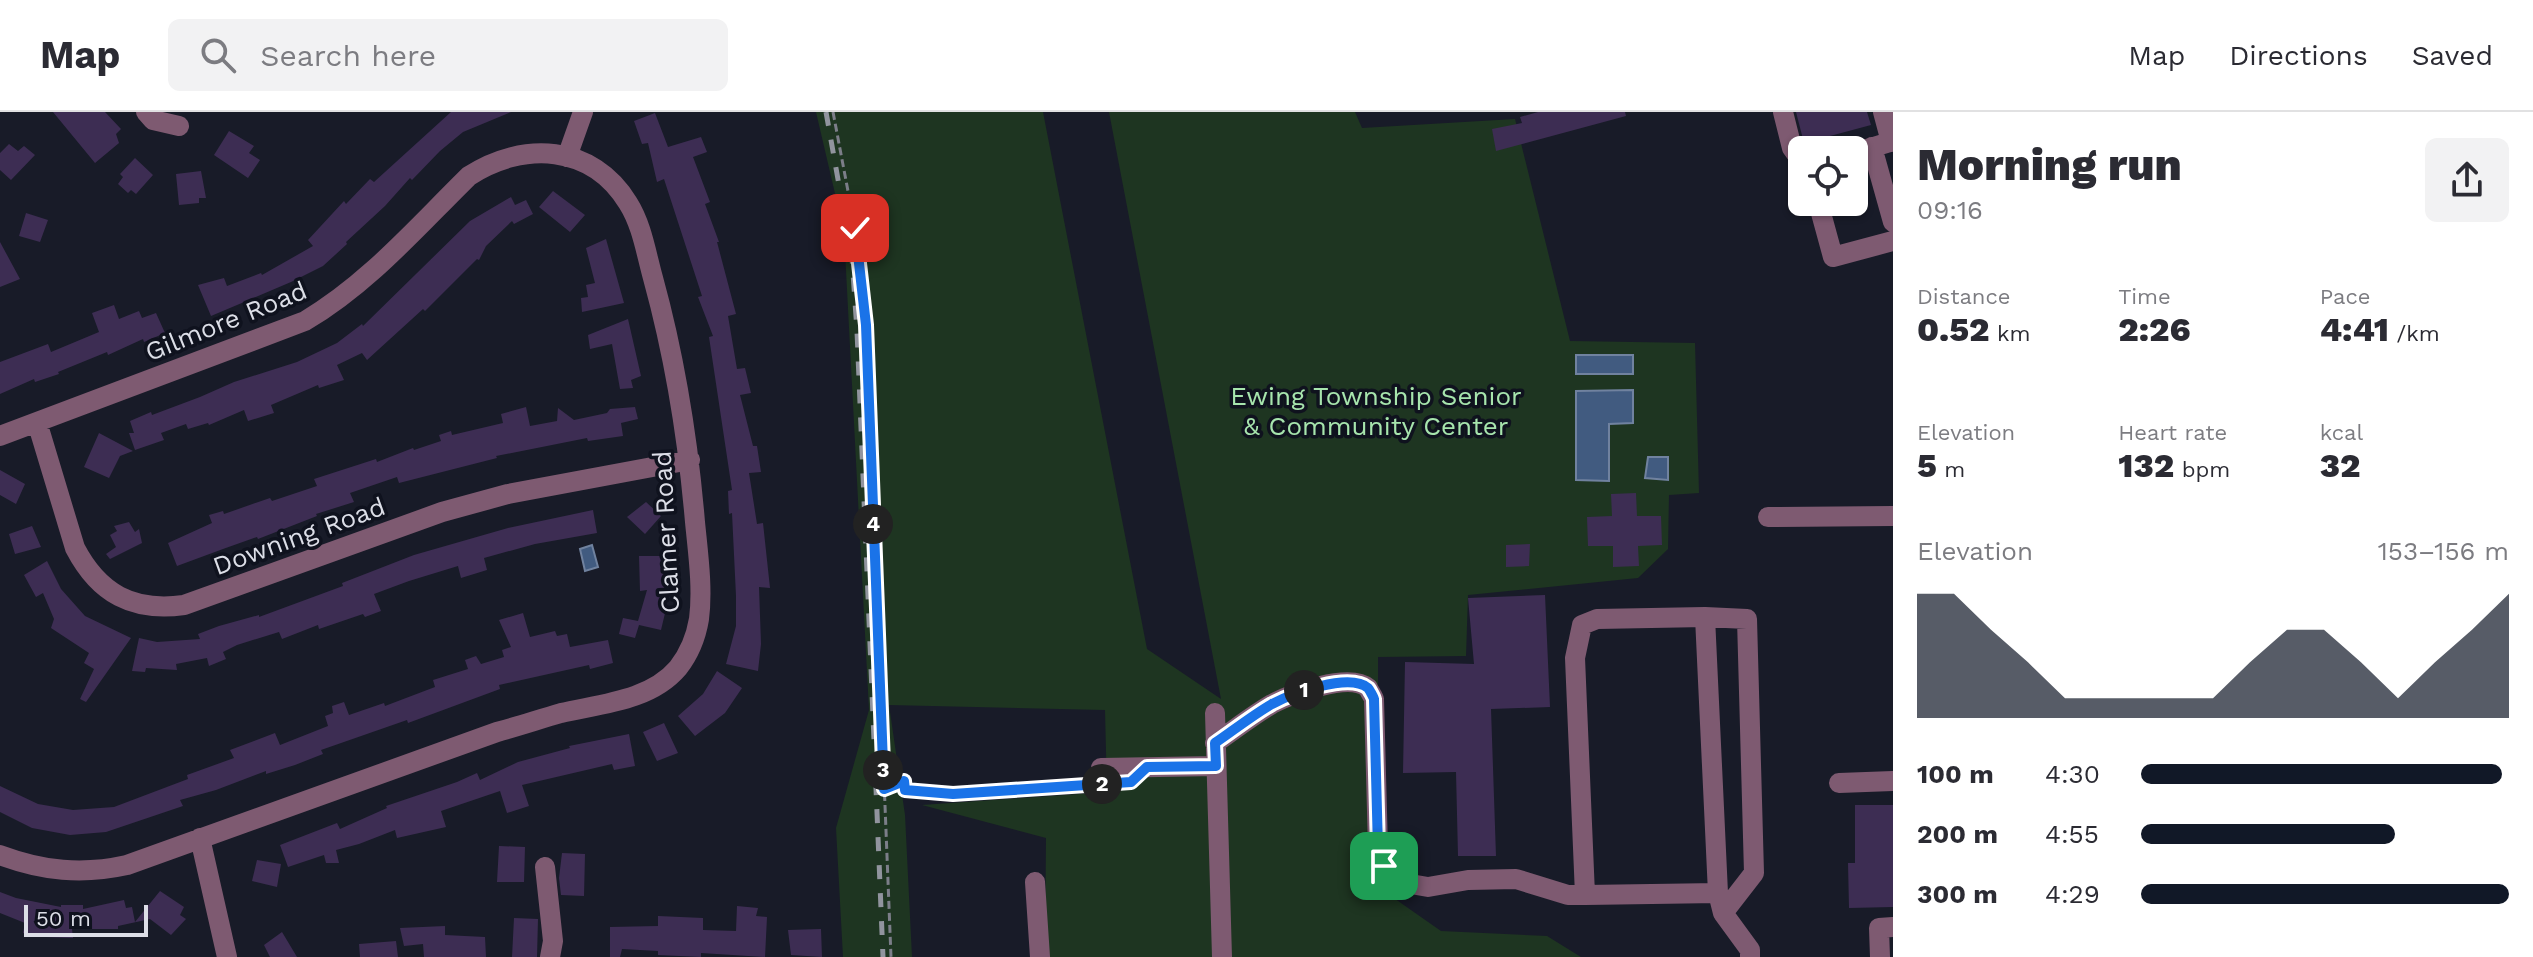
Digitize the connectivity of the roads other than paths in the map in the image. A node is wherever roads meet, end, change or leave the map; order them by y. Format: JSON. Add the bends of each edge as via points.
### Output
{"nodes":[{"id":1,"x":146,"y":112,"type":"edge"},
{"id":2,"x":583,"y":112,"type":"edge"},
{"id":3,"x":1783,"y":112,"type":"edge"},
{"id":4,"x":1883,"y":112,"type":"edge"},
{"id":5,"x":179,"y":126,"type":"dead end"},
{"id":6,"x":1789,"y":136,"type":"edge"},
{"id":7,"x":1877,"y":146,"type":"edge"},
{"id":8,"x":567,"y":157,"type":"junction"},
{"id":9,"x":1822,"y":216,"type":"edge"},
{"id":10,"x":1893,"y":222,"type":"edge"},
{"id":11,"x":1893,"y":241,"type":"edge"},
{"id":12,"x":37,"y":422,"type":"junction"},
{"id":13,"x":0,"y":436,"type":"edge"},
{"id":14,"x":690,"y":460,"type":"junction"},
{"id":15,"x":1893,"y":516,"type":"edge"},
{"id":16,"x":1768,"y":517,"type":"dead end"},
{"id":17,"x":1705,"y":617,"type":"junction"},
{"id":18,"x":1215,"y":713,"type":"dead end"},
{"id":19,"x":1215,"y":743,"type":"junction"},
{"id":20,"x":1216,"y":766,"type":"junction"},
{"id":21,"x":1101,"y":776,"type":"road end"},
{"id":22,"x":1893,"y":781,"type":"edge"},
{"id":23,"x":1839,"y":783,"type":"dead end"},
{"id":24,"x":200,"y":838,"type":"junction"},
{"id":25,"x":0,"y":855,"type":"edge"},
{"id":26,"x":545,"y":867,"type":"dead end"},
{"id":27,"x":1035,"y":882,"type":"dead end"},
{"id":28,"x":1585,"y":895,"type":"junction"},
{"id":29,"x":1720,"y":903,"type":"junction"},
{"id":30,"x":1893,"y":927,"type":"edge"},
{"id":31,"x":227,"y":957,"type":"edge"},
{"id":32,"x":550,"y":957,"type":"edge"},
{"id":33,"x":1040,"y":957,"type":"edge"},
{"id":34,"x":1222,"y":957,"type":"edge"},
{"id":35,"x":1750,"y":957,"type":"edge"},
{"id":36,"x":1880,"y":957,"type":"edge"}],
"edges":[{"from":1,"to":5,"type":"street","via":[[153,120]]},
{"from":2,"to":8,"type":"street"},
{"from":3,"to":6,"type":"street"},
{"from":4,"to":7,"type":"street"},
{"from":7,"to":10,"type":"street"},
{"from":8,"to":12,"type":"street","name":"Gilmore Road","via":[[526,153],[469,176],[356,287],[305,321]]},
{"from":8,"to":14,"type":"street","name":"Clamer Road","via":[[615,186],[638,222],[665,322]]},
{"from":9,"to":11,"type":"street","via":[[1833,257]]},
{"from":12,"to":13,"type":"street","name":"Gilmore Road"},
{"from":12,"to":14,"type":"street","name":"Downing Road","via":[[83,564],[95,580],[145,606],[184,605],[468,505]]},
{"from":14,"to":24,"type":"street","name":"Clamer Road","via":[[699,616],[688,653],[661,684],[626,699],[497,732]]},
{"from":15,"to":16,"type":"street"},
{"from":17,"to":28,"type":"street","via":[[1597,619],[1582,625],[1575,658]]},
{"from":17,"to":29,"type":"street"},
{"from":17,"to":29,"type":"street","via":[[1747,619],[1754,873]]},
{"from":18,"to":19,"type":"street"},
{"from":19,"to":20,"type":"street"},
{"from":19,"to":28,"type":"street","via":[[1272,704],[1303,690],[1334,683],[1368,688],[1374,699],[1378,849],[1384,866],[1399,882],[1428,887],[1516,879]]},
{"from":20,"to":21,"type":"street"},
{"from":20,"to":34,"type":"street"},
{"from":22,"to":23,"type":"street"},
{"from":24,"to":25,"type":"street","name":"Clamer Road","via":[[127,865],[79,872],[26,865]]},
{"from":24,"to":31,"type":"street"},
{"from":26,"to":32,"type":"street"},
{"from":27,"to":33,"type":"street"},
{"from":28,"to":29,"type":"street"},
{"from":29,"to":35,"type":"street"},
{"from":30,"to":36,"type":"street","via":[[1879,928]]}]}
